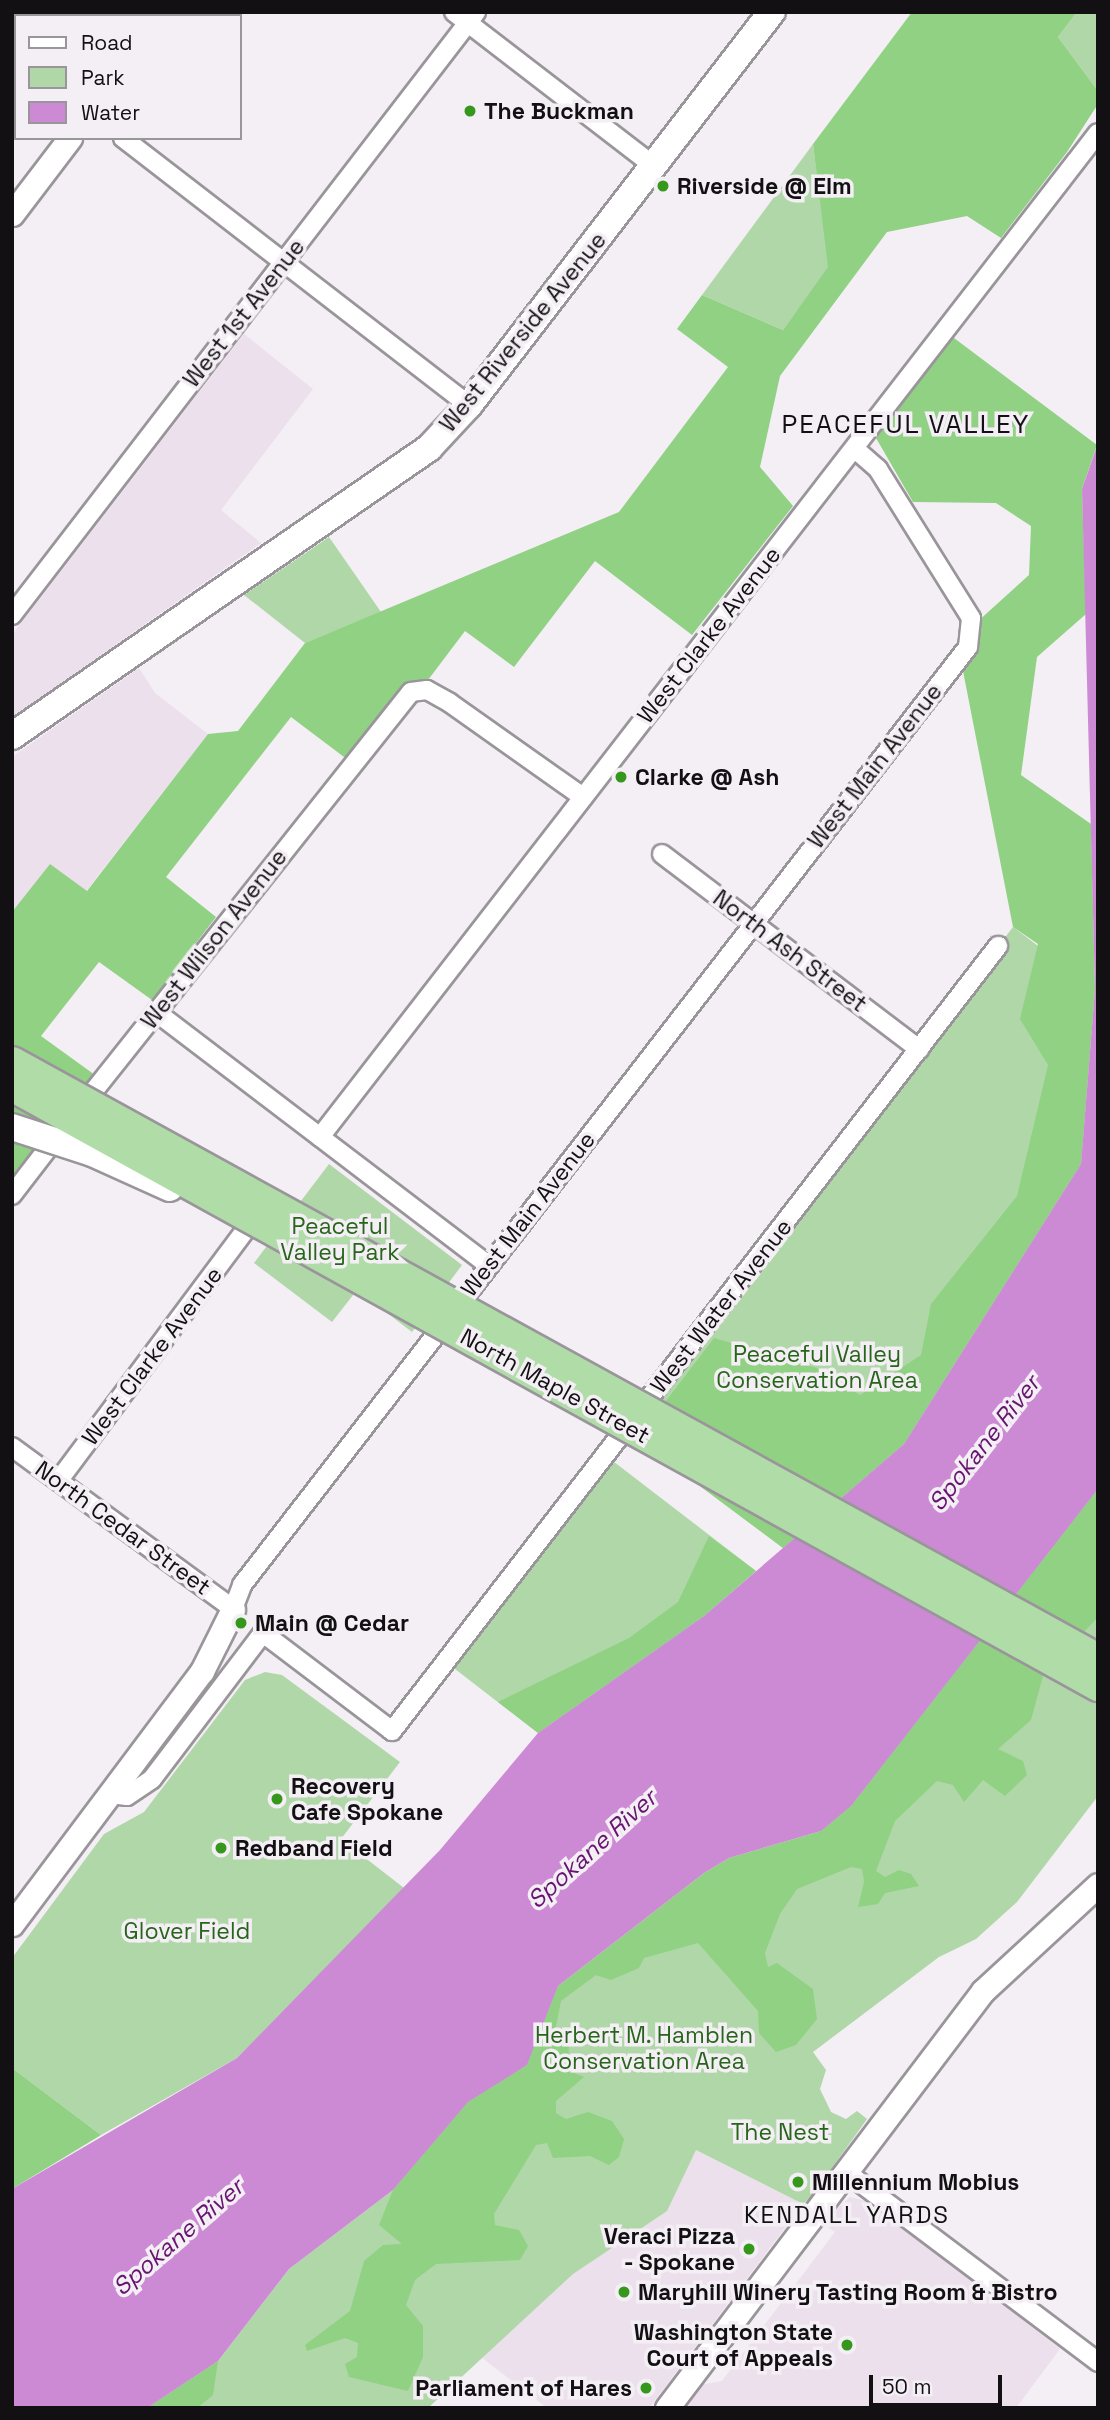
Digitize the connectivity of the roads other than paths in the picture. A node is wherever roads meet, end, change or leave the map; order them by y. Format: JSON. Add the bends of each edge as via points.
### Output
{"nodes":[{"id":1,"x":772,"y":12,"type":"edge"},
{"id":2,"x":466,"y":16,"type":"edge"},
{"id":3,"x":1098,"y":133,"type":"edge"},
{"id":4,"x":68,"y":140,"type":"edge"},
{"id":5,"x":126,"y":140,"type":"edge"},
{"id":6,"x":654,"y":166,"type":"junction"},
{"id":7,"x":12,"y":214,"type":"edge"},
{"id":8,"x":283,"y":262,"type":"junction"},
{"id":9,"x":469,"y":405,"type":"junction"},
{"id":10,"x":855,"y":449,"type":"junction"},
{"id":11,"x":12,"y":615,"type":"edge"},
{"id":12,"x":12,"y":736,"type":"edge"},
{"id":13,"x":583,"y":797,"type":"junction"},
{"id":14,"x":662,"y":854,"type":"dead end"},
{"id":15,"x":753,"y":923,"type":"junction"},
{"id":16,"x":998,"y":946,"type":"dead end"},
{"id":17,"x":156,"y":1012,"type":"junction"},
{"id":18,"x":919,"y":1049,"type":"junction"},
{"id":19,"x":12,"y":1062,"type":"edge"},
{"id":20,"x":12,"y":1086,"type":"edge"},
{"id":21,"x":12,"y":1128,"type":"edge"},
{"id":22,"x":320,"y":1137,"type":"junction"},
{"id":23,"x":12,"y":1195,"type":"edge"},
{"id":24,"x":244,"y":1232,"type":"dead end"},
{"id":25,"x":488,"y":1265,"type":"junction"},
{"id":26,"x":387,"y":1293,"type":"junction"},
{"id":27,"x":12,"y":1447,"type":"edge"},
{"id":28,"x":59,"y":1480,"type":"junction"},
{"id":29,"x":233,"y":1609,"type":"junction"},
{"id":30,"x":1098,"y":1659,"type":"edge"},
{"id":31,"x":1098,"y":1686,"type":"edge"},
{"id":32,"x":111,"y":1794,"type":"junction"},
{"id":33,"x":1098,"y":1885,"type":"edge"},
{"id":34,"x":12,"y":1924,"type":"edge"},
{"id":35,"x":846,"y":2172,"type":"junction"},
{"id":36,"x":1098,"y":2362,"type":"edge"},
{"id":37,"x":667,"y":2408,"type":"edge"}],
"edges":[{"from":1,"to":6,"type":"main road","name":"West Riverside Avenue"},
{"from":2,"to":6,"type":"street"},
{"from":2,"to":8,"type":"street","name":"West 1st Avenue"},
{"from":3,"to":10,"type":"street","name":"West Clarke Avenue"},
{"from":4,"to":7,"type":"street"},
{"from":5,"to":8,"type":"street"},
{"from":6,"to":9,"type":"main road","name":"West Riverside Avenue"},
{"from":8,"to":9,"type":"street"},
{"from":8,"to":11,"type":"street","name":"West 1st Avenue"},
{"from":9,"to":12,"type":"main road","name":"West Riverside Avenue","via":[[429,448]]},
{"from":10,"to":13,"type":"street","name":"West Clarke Avenue"},
{"from":10,"to":15,"type":"street","name":"West Main Avenue","via":[[878,469],[971,618],[968,647]]},
{"from":13,"to":17,"type":"street","name":"West Wilson Avenue","via":[[479,721],[421,690],[402,702]]},
{"from":13,"to":22,"type":"street","name":"West Clarke Avenue"},
{"from":14,"to":15,"type":"street","name":"North Ash Street"},
{"from":15,"to":18,"type":"street","name":"North Ash Street"},
{"from":15,"to":25,"type":"street","name":"West Main Avenue"},
{"from":16,"to":18,"type":"street","name":"West Water Avenue"},
{"from":17,"to":22,"type":"street"},
{"from":17,"to":23,"type":"street","name":"West Wilson Avenue"},
{"from":18,"to":32,"type":"street","name":"West Water Avenue","via":[[392,1731],[263,1633],[152,1779],[127,1796]]},
{"from":19,"to":30,"type":"main road","name":"North Maple Street","bridge":true},
{"from":20,"to":26,"type":"main road","name":"North Maple Street","bridge":true},
{"from":21,"to":26,"type":"main road","bridge":true,"via":[[129,1168]]},
{"from":22,"to":25,"type":"street"},
{"from":24,"to":28,"type":"street","name":"West Clarke Avenue"},
{"from":25,"to":29,"type":"street","name":"West Main Avenue","via":[[242,1585]]},
{"from":26,"to":31,"type":"main road","name":"North Maple Street","bridge":true},
{"from":27,"to":28,"type":"street","name":"North Cedar Street"},
{"from":28,"to":29,"type":"street","name":"North Cedar Street"},
{"from":29,"to":32,"type":"street","name":"West Main Avenue","via":[[202,1671]]},
{"from":32,"to":34,"type":"street","name":"West Main Avenue"},
{"from":33,"to":35,"type":"street","via":[[992,1980]]},
{"from":35,"to":36,"type":"street"},
{"from":35,"to":37,"type":"street"}]}
